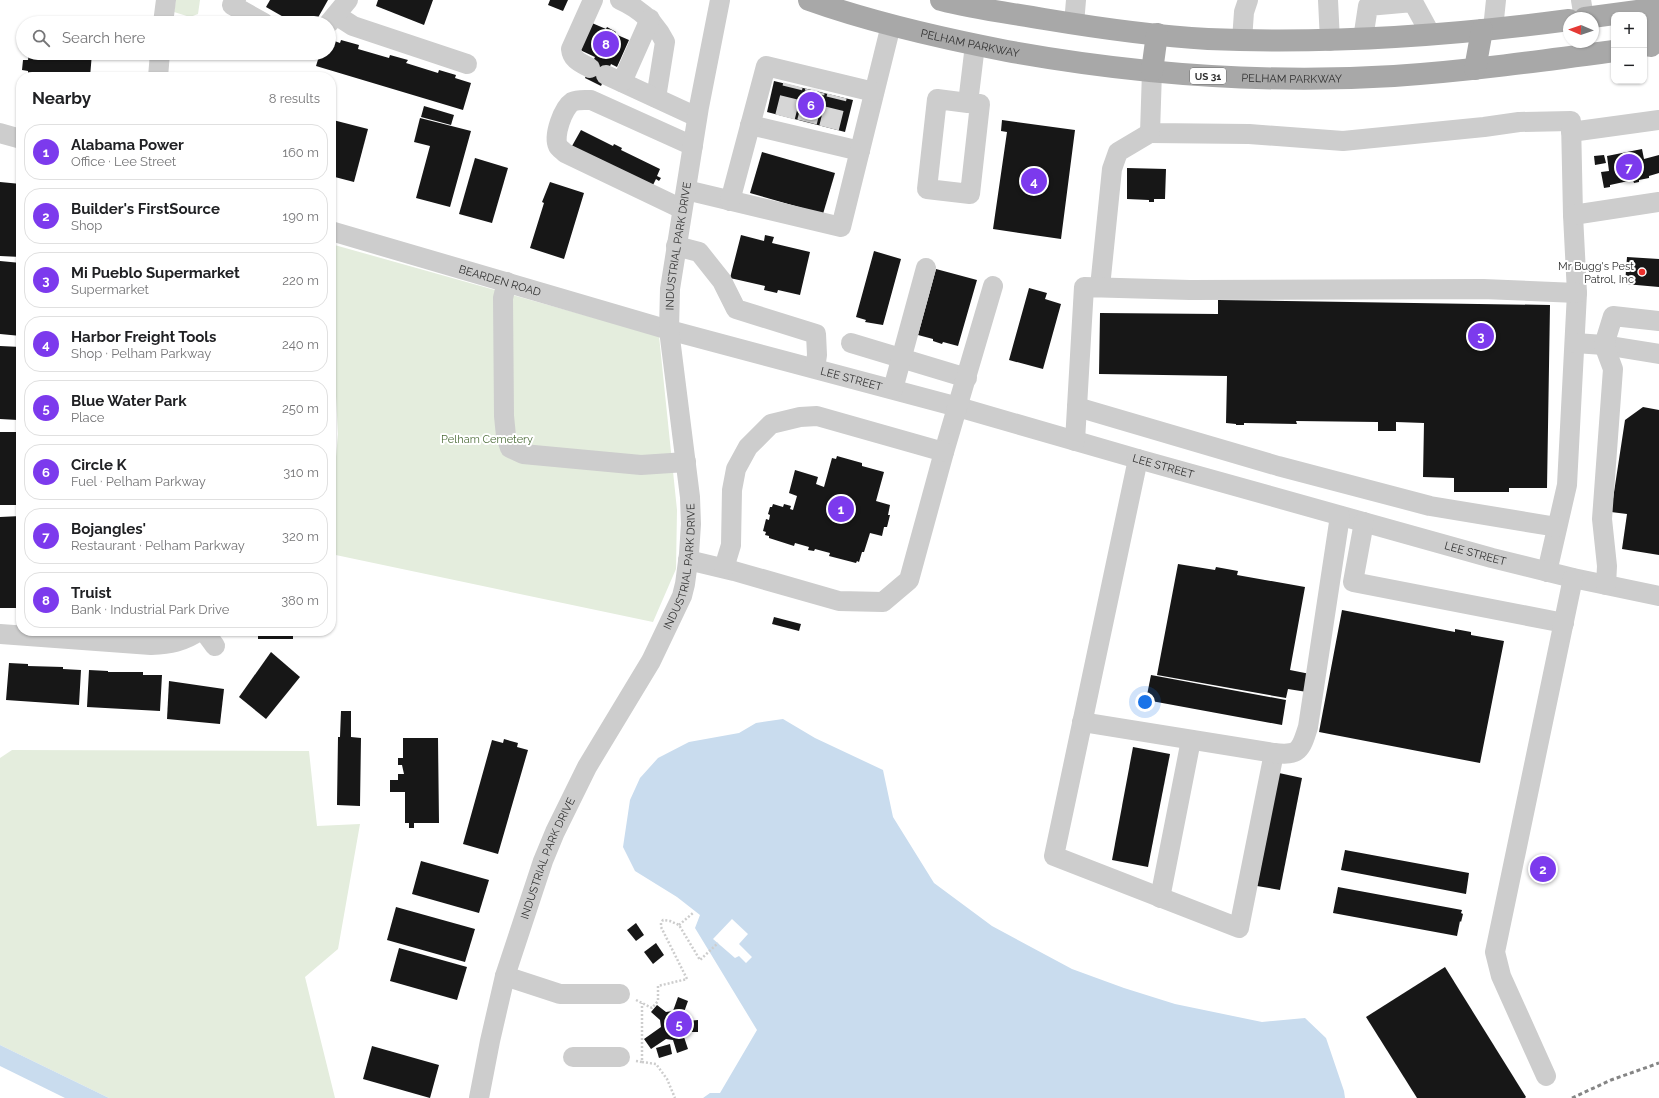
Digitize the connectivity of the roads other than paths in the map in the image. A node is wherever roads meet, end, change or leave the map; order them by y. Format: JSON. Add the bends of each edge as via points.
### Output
{"nodes":[{"id":1,"x":166,"y":0,"type":"edge"},
{"id":2,"x":236,"y":0,"type":"edge"},
{"id":3,"x":593,"y":0,"type":"edge"},
{"id":4,"x":620,"y":0,"type":"edge"},
{"id":5,"x":720,"y":0,"type":"edge"},
{"id":6,"x":809,"y":0,"type":"edge"},
{"id":7,"x":940,"y":0,"type":"edge"},
{"id":8,"x":1076,"y":0,"type":"edge"},
{"id":9,"x":1248,"y":0,"type":"edge"},
{"id":10,"x":1328,"y":0,"type":"edge"},
{"id":11,"x":1496,"y":0,"type":"edge"},
{"id":12,"x":1581,"y":0,"type":"edge"},
{"id":13,"x":1651,"y":6,"type":"edge"},
{"id":14,"x":1584,"y":12,"type":"edge"},
{"id":15,"x":338,"y":13,"type":"edge"},
{"id":16,"x":1599,"y":15,"type":"edge"},
{"id":17,"x":164,"y":16,"type":"edge"},
{"id":18,"x":252,"y":16,"type":"edge"},
{"id":19,"x":650,"y":19,"type":"junction"},
{"id":20,"x":1563,"y":21,"type":"edge"},
{"id":21,"x":1074,"y":24,"type":"junction"},
{"id":22,"x":891,"y":25,"type":"junction"},
{"id":23,"x":1488,"y":30,"type":"junction"},
{"id":24,"x":1157,"y":34,"type":"junction"},
{"id":25,"x":1431,"y":35,"type":"junction"},
{"id":26,"x":1363,"y":39,"type":"junction"},
{"id":27,"x":1242,"y":40,"type":"junction"},
{"id":28,"x":1330,"y":40,"type":"junction"},
{"id":29,"x":975,"y":45,"type":"junction"},
{"id":30,"x":1651,"y":46,"type":"edge"},
{"id":31,"x":1611,"y":51,"type":"edge"},
{"id":32,"x":159,"y":60,"type":"edge"},
{"id":33,"x":467,"y":64,"type":"dead end"},
{"id":34,"x":1475,"y":69,"type":"junction"},
{"id":35,"x":1152,"y":71,"type":"junction"},
{"id":36,"x":158,"y":72,"type":"edge"},
{"id":37,"x":606,"y":75,"type":"junction"},
{"id":38,"x":874,"y":92,"type":"junction"},
{"id":39,"x":656,"y":98,"type":"junction"},
{"id":40,"x":968,"y":103,"type":"junction"},
{"id":41,"x":697,"y":117,"type":"junction"},
{"id":42,"x":1659,"y":120,"type":"edge"},
{"id":43,"x":750,"y":125,"type":"junction"},
{"id":44,"x":1571,"y":132,"type":"junction"},
{"id":45,"x":0,"y":133,"type":"edge"},
{"id":46,"x":1150,"y":133,"type":"junction"},
{"id":47,"x":16,"y":138,"type":"edge"},
{"id":48,"x":692,"y":146,"type":"junction"},
{"id":49,"x":860,"y":151,"type":"junction"},
{"id":50,"x":686,"y":190,"type":"junction"},
{"id":51,"x":730,"y":201,"type":"junction"},
{"id":52,"x":1659,"y":202,"type":"edge"},
{"id":53,"x":682,"y":209,"type":"junction"},
{"id":54,"x":1573,"y":216,"type":"junction"},
{"id":55,"x":336,"y":232,"type":"edge"},
{"id":56,"x":676,"y":246,"type":"junction"},
{"id":57,"x":926,"y":268,"type":"dead end"},
{"id":58,"x":507,"y":282,"type":"junction"},
{"id":59,"x":993,"y":286,"type":"dead end"},
{"id":60,"x":1100,"y":287,"type":"junction"},
{"id":61,"x":1577,"y":293,"type":"junction"},
{"id":62,"x":1659,"y":321,"type":"edge"},
{"id":63,"x":669,"y":330,"type":"junction"},
{"id":64,"x":851,"y":343,"type":"dead end"},
{"id":65,"x":1574,"y":343,"type":"junction"},
{"id":66,"x":1604,"y":345,"type":"junction"},
{"id":67,"x":1659,"y":354,"type":"edge"},
{"id":68,"x":902,"y":358,"type":"junction"},
{"id":69,"x":815,"y":368,"type":"junction"},
{"id":70,"x":967,"y":378,"type":"junction"},
{"id":71,"x":893,"y":389,"type":"junction"},
{"id":72,"x":958,"y":407,"type":"junction"},
{"id":73,"x":1077,"y":407,"type":"junction"},
{"id":74,"x":1075,"y":441,"type":"junction"},
{"id":75,"x":944,"y":452,"type":"junction"},
{"id":76,"x":1138,"y":459,"type":"junction"},
{"id":77,"x":686,"y":462,"type":"junction"},
{"id":78,"x":1340,"y":516,"type":"junction"},
{"id":79,"x":1364,"y":522,"type":"junction"},
{"id":80,"x":1557,"y":527,"type":"junction"},
{"id":81,"x":688,"y":560,"type":"junction"},
{"id":82,"x":724,"y":568,"type":"junction"},
{"id":83,"x":1546,"y":572,"type":"junction"},
{"id":84,"x":1574,"y":578,"type":"junction"},
{"id":85,"x":1606,"y":585,"type":"junction"},
{"id":86,"x":1659,"y":596,"type":"edge"},
{"id":87,"x":1564,"y":623,"type":"junction"},
{"id":88,"x":0,"y":634,"type":"edge"},
{"id":89,"x":16,"y":634,"type":"edge"},
{"id":90,"x":73,"y":636,"type":"edge"},
{"id":91,"x":190,"y":636,"type":"edge"},
{"id":92,"x":1082,"y":722,"type":"junction"},
{"id":93,"x":1191,"y":740,"type":"junction"},
{"id":94,"x":1274,"y":754,"type":"junction"},
{"id":95,"x":1160,"y":898,"type":"junction"},
{"id":96,"x":505,"y":976,"type":"junction"},
{"id":97,"x":620,"y":994,"type":"road end"},
{"id":98,"x":574,"y":1057,"type":"dead end"},
{"id":99,"x":620,"y":1057,"type":"road end"},
{"id":100,"x":1546,"y":1076,"type":"dead end"},
{"id":101,"x":479,"y":1098,"type":"edge"}],
"edges":[{"from":1,"to":17,"type":"street"},
{"from":2,"to":18,"type":"street","via":[[232,5]]},
{"from":3,"to":37,"type":"street","via":[[571,49],[571,55]]},
{"from":4,"to":19,"type":"street"},
{"from":5,"to":41,"type":"street","name":"INDUSTRIAL PARK DRIVE"},
{"from":6,"to":22,"type":"main road","name":"PELHAM PARKWAY","number":"US 31"},
{"from":7,"to":21,"type":"main road"},
{"from":8,"to":21,"type":"street"},
{"from":9,"to":27,"type":"street","via":[[1244,12]]},
{"from":10,"to":28,"type":"street"},
{"from":11,"to":23,"type":"street"},
{"from":12,"to":14,"type":"street"},
{"from":13,"to":16,"type":"main road"},
{"from":13,"to":30,"type":"main road"},
{"from":15,"to":33,"type":"street","via":[[353,26]]},
{"from":19,"to":37,"type":"street"},
{"from":19,"to":39,"type":"street","via":[[665,42]]},
{"from":20,"to":23,"type":"main road"},
{"from":21,"to":24,"type":"main road"},
{"from":22,"to":29,"type":"main road","name":"PELHAM PARKWAY","number":"US 31"},
{"from":22,"to":38,"type":"street"},
{"from":23,"to":25,"type":"main road"},
{"from":23,"to":34,"type":"main road"},
{"from":24,"to":27,"type":"main road"},
{"from":24,"to":35,"type":"main road"},
{"from":25,"to":26,"type":"main road"},
{"from":25,"to":26,"type":"street","via":[[1413,2],[1368,6]]},
{"from":26,"to":28,"type":"main road"},
{"from":27,"to":28,"type":"main road"},
{"from":29,"to":35,"type":"main road","name":"PELHAM PARKWAY","number":"US 31","via":[[1060,60]]},
{"from":29,"to":40,"type":"street"},
{"from":31,"to":34,"type":"main road","name":"PELHAM PARKWAY","number":"US 31"},
{"from":32,"to":36,"type":"street"},
{"from":34,"to":35,"type":"main road","name":"PELHAM PARKWAY","number":"US 31","via":[[1392,76],[1324,78],[1208,76]]},
{"from":35,"to":46,"type":"street"},
{"from":37,"to":39,"type":"street"},
{"from":38,"to":43,"type":"street","via":[[838,90],[817,85],[794,79],[766,66]]},
{"from":38,"to":49,"type":"street"},
{"from":39,"to":41,"type":"street"},
{"from":40,"to":40,"type":"street","via":[[937,99],[927,189],[970,194],[980,104]]},
{"from":41,"to":48,"type":"street","name":"INDUSTRIAL PARK DRIVE"},
{"from":42,"to":44,"type":"street"},
{"from":43,"to":49,"type":"street","via":[[783,125],[805,130],[828,136]]},
{"from":43,"to":51,"type":"street"},
{"from":44,"to":46,"type":"street","via":[[1571,121],[1519,122],[1343,141],[1249,134]]},
{"from":44,"to":54,"type":"street"},
{"from":45,"to":47,"type":"street"},
{"from":46,"to":60,"type":"street","via":[[1118,152],[1112,169]]},
{"from":48,"to":50,"type":"street","name":"INDUSTRIAL PARK DRIVE"},
{"from":48,"to":53,"type":"street","via":[[591,100],[580,99],[571,103],[560,120],[556,137],[558,146],[565,153]]},
{"from":49,"to":51,"type":"street","via":[[841,227]]},
{"from":50,"to":51,"type":"street"},
{"from":50,"to":53,"type":"street","name":"INDUSTRIAL PARK DRIVE"},
{"from":52,"to":54,"type":"street"},
{"from":53,"to":56,"type":"street","name":"INDUSTRIAL PARK DRIVE"},
{"from":54,"to":61,"type":"street"},
{"from":55,"to":58,"type":"street","name":"BEARDEN ROAD"},
{"from":56,"to":63,"type":"street","name":"INDUSTRIAL PARK DRIVE","via":[[670,289]]},
{"from":56,"to":69,"type":"street","via":[[699,252],[722,281],[736,309],[816,334]]},
{"from":57,"to":68,"type":"street"},
{"from":58,"to":63,"type":"street","name":"BEARDEN ROAD"},
{"from":58,"to":77,"type":"street","via":[[503,298],[504,416],[510,448],[523,454],[641,465]]},
{"from":59,"to":70,"type":"street"},
{"from":60,"to":61,"type":"street","via":[[1190,290],[1483,289]]},
{"from":60,"to":73,"type":"street","via":[[1084,287]]},
{"from":61,"to":65,"type":"street"},
{"from":62,"to":66,"type":"street","via":[[1613,316]]},
{"from":63,"to":69,"type":"street","name":"LEE STREET"},
{"from":63,"to":77,"type":"street","name":"INDUSTRIAL PARK DRIVE"},
{"from":64,"to":68,"type":"street"},
{"from":65,"to":66,"type":"street"},
{"from":65,"to":80,"type":"street","via":[[1567,485]]},
{"from":66,"to":67,"type":"street"},
{"from":66,"to":85,"type":"street","via":[[1613,369],[1602,519],[1607,566]]},
{"from":68,"to":70,"type":"street"},
{"from":68,"to":71,"type":"street"},
{"from":69,"to":71,"type":"street","name":"LEE STREET"},
{"from":70,"to":72,"type":"street"},
{"from":71,"to":72,"type":"street","name":"LEE STREET"},
{"from":72,"to":74,"type":"street","name":"LEE STREET"},
{"from":72,"to":75,"type":"street"},
{"from":73,"to":74,"type":"street"},
{"from":73,"to":80,"type":"street","via":[[1278,466],[1430,506]]},
{"from":74,"to":76,"type":"street","name":"LEE STREET"},
{"from":75,"to":82,"type":"street","via":[[908,580],[883,602],[839,601]]},
{"from":75,"to":82,"type":"street","via":[[817,416],[771,424],[748,447],[736,469],[732,490],[731,545]]},
{"from":76,"to":78,"type":"street","name":"LEE STREET"},
{"from":76,"to":92,"type":"street"},
{"from":77,"to":81,"type":"street","name":"INDUSTRIAL PARK DRIVE","via":[[691,524]]},
{"from":78,"to":79,"type":"street","name":"LEE STREET"},
{"from":78,"to":94,"type":"street","via":[[1308,727],[1303,743],[1296,751],[1288,755]]},
{"from":79,"to":83,"type":"street","name":"LEE STREET"},
{"from":79,"to":87,"type":"street","via":[[1353,582]]},
{"from":80,"to":83,"type":"street"},
{"from":81,"to":82,"type":"street"},
{"from":81,"to":96,"type":"street","name":"INDUSTRIAL PARK DRIVE","via":[[685,584],[674,614],[651,661],[587,768],[555,832]]},
{"from":83,"to":84,"type":"street","name":"LEE STREET"},
{"from":84,"to":85,"type":"street","name":"LEE STREET"},
{"from":84,"to":87,"type":"street"},
{"from":85,"to":86,"type":"street","name":"LEE STREET"},
{"from":87,"to":100,"type":"street","via":[[1495,952],[1501,976]]},
{"from":88,"to":89,"type":"street"},
{"from":90,"to":91,"type":"street","via":[[151,645],[181,641]]},
{"from":92,"to":93,"type":"street"},
{"from":92,"to":95,"type":"street","via":[[1054,856]]},
{"from":93,"to":94,"type":"street"},
{"from":93,"to":95,"type":"street"},
{"from":94,"to":95,"type":"street","via":[[1239,928]]},
{"from":96,"to":97,"type":"street","via":[[560,994]]},
{"from":96,"to":101,"type":"street","name":"INDUSTRIAL PARK DRIVE"},
{"from":98,"to":99,"type":"street"}]}
